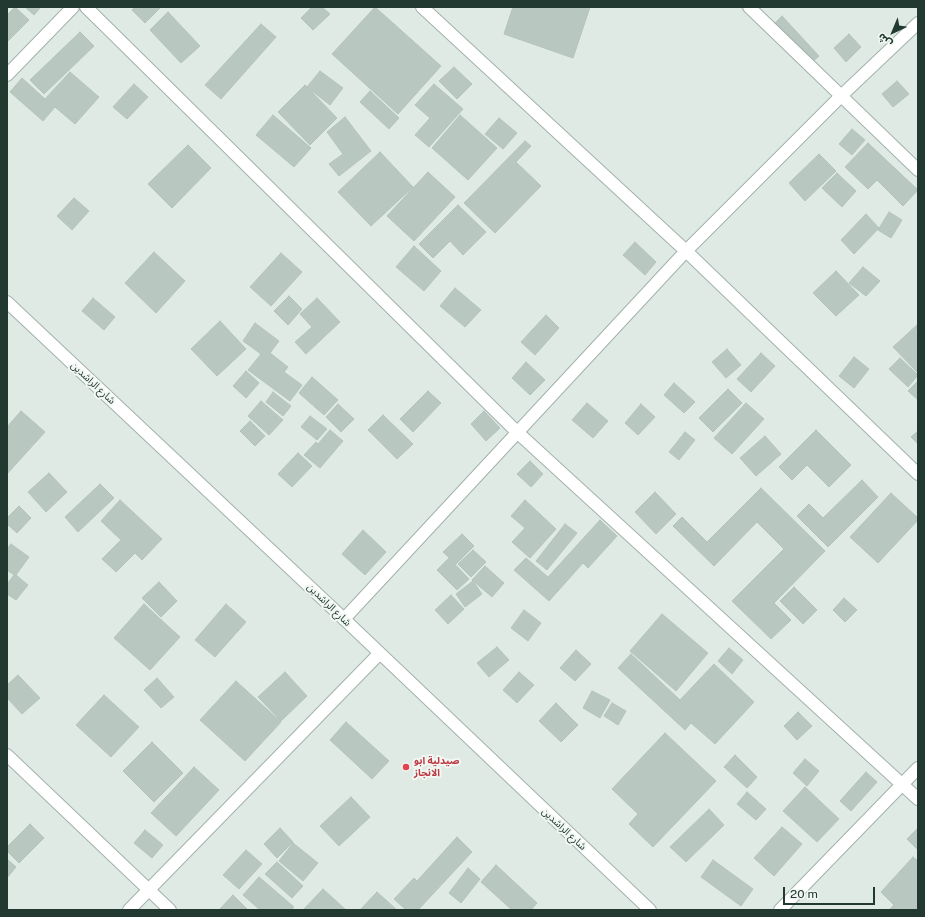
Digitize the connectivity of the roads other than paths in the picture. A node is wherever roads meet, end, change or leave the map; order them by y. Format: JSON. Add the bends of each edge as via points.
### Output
{"nodes":[{"id":1,"x":73,"y":7,"type":"edge"},
{"id":2,"x":86,"y":7,"type":"edge"},
{"id":3,"x":422,"y":7,"type":"edge"},
{"id":4,"x":749,"y":7,"type":"edge"},
{"id":5,"x":918,"y":23,"type":"edge"},
{"id":6,"x":7,"y":75,"type":"edge"},
{"id":7,"x":841,"y":96,"type":"junction"},
{"id":8,"x":918,"y":170,"type":"edge"},
{"id":9,"x":686,"y":251,"type":"junction"},
{"id":10,"x":7,"y":302,"type":"edge"},
{"id":11,"x":517,"y":432,"type":"junction"},
{"id":12,"x":918,"y":474,"type":"edge"},
{"id":13,"x":344,"y":619,"type":"junction"},
{"id":14,"x":379,"y":654,"type":"junction"},
{"id":15,"x":7,"y":755,"type":"edge"},
{"id":16,"x":918,"y":768,"type":"edge"},
{"id":17,"x":902,"y":784,"type":"junction"},
{"id":18,"x":918,"y":799,"type":"edge"},
{"id":19,"x":148,"y":889,"type":"junction"},
{"id":20,"x":129,"y":910,"type":"edge"},
{"id":21,"x":170,"y":910,"type":"edge"},
{"id":22,"x":650,"y":910,"type":"edge"},
{"id":23,"x":780,"y":910,"type":"edge"}],
"edges":[{"from":1,"to":6,"type":"street"},
{"from":2,"to":11,"type":"street"},
{"from":3,"to":9,"type":"street"},
{"from":4,"to":7,"type":"street"},
{"from":5,"to":7,"type":"street"},
{"from":7,"to":8,"type":"street"},
{"from":7,"to":9,"type":"street"},
{"from":9,"to":11,"type":"street"},
{"from":9,"to":12,"type":"street"},
{"from":10,"to":13,"type":"street","name":"شارع الراشدين"},
{"from":11,"to":13,"type":"street"},
{"from":11,"to":17,"type":"street"},
{"from":13,"to":14,"type":"street","name":"شارع الراشدين"},
{"from":14,"to":19,"type":"street"},
{"from":14,"to":22,"type":"street","name":"شارع الراشدين"},
{"from":15,"to":19,"type":"street"},
{"from":16,"to":17,"type":"street"},
{"from":17,"to":18,"type":"street"},
{"from":17,"to":23,"type":"street"},
{"from":19,"to":20,"type":"street"},
{"from":19,"to":21,"type":"street"}]}
